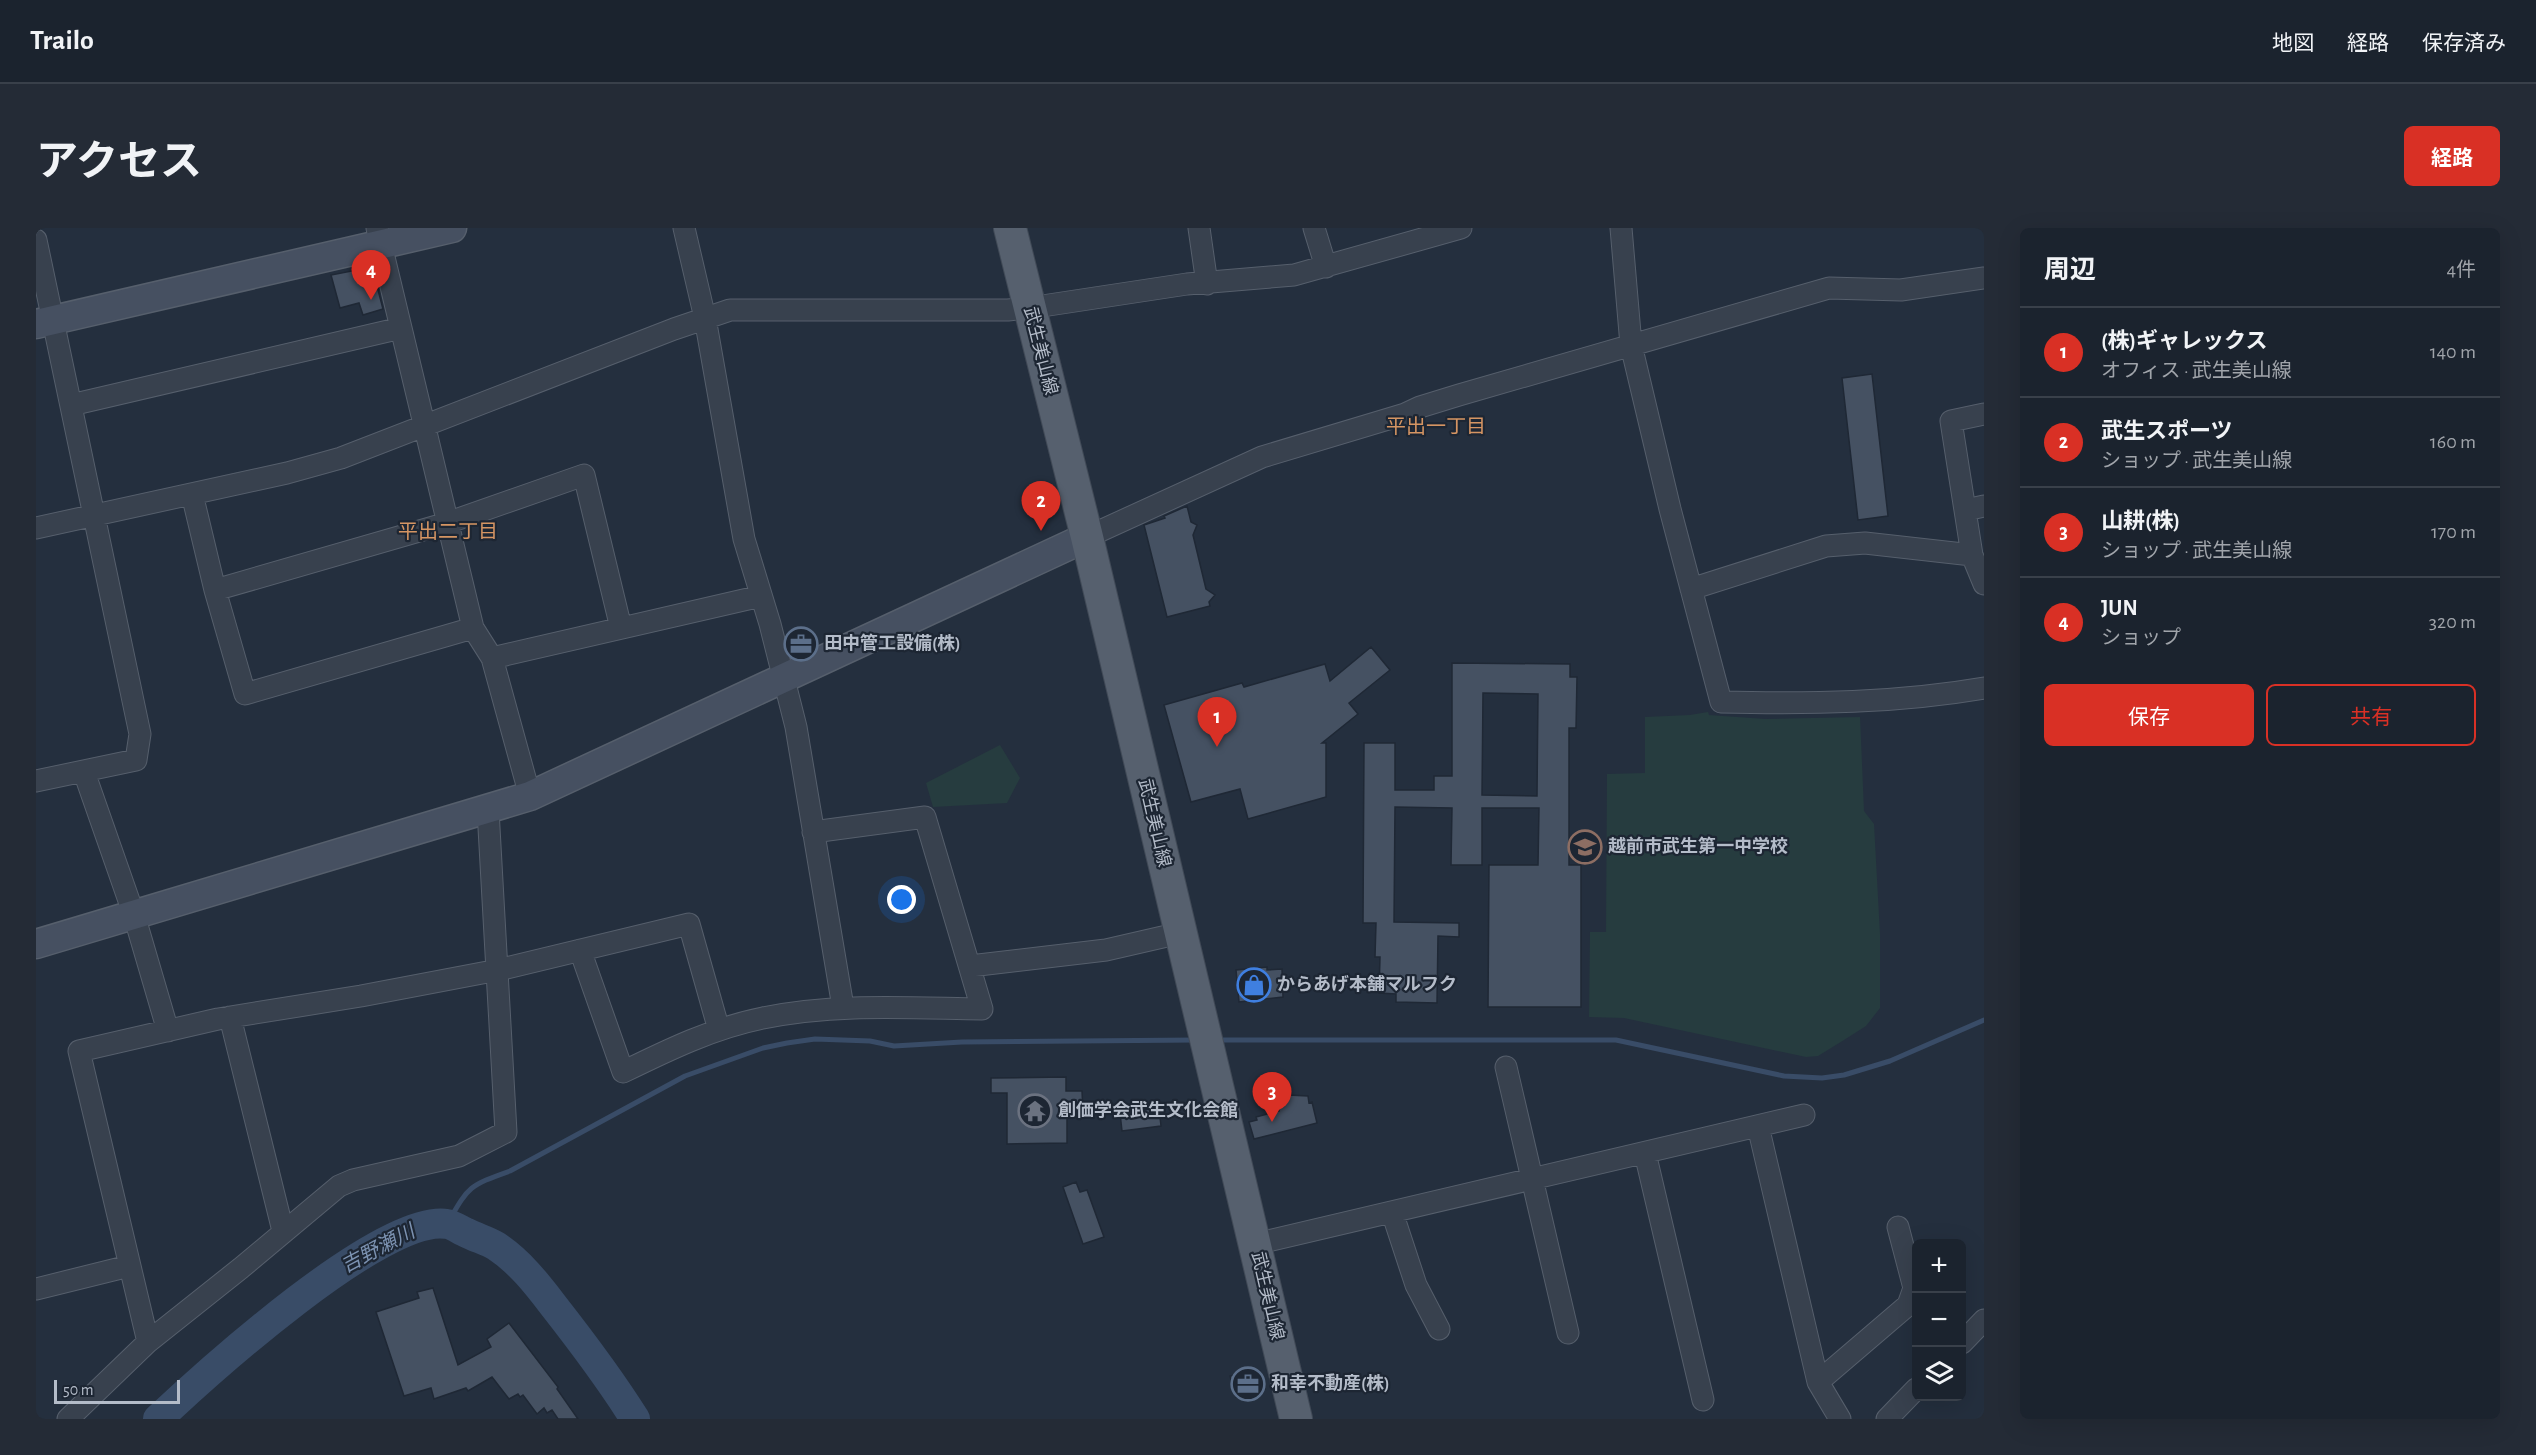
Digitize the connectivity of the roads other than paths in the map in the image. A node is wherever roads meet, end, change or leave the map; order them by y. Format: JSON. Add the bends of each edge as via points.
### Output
{"nodes":[{"id":1,"x":452,"y":228,"type":"edge"},
{"id":2,"x":684,"y":228,"type":"edge"},
{"id":3,"x":1010,"y":228,"type":"edge"},
{"id":4,"x":1199,"y":228,"type":"edge"},
{"id":5,"x":1314,"y":228,"type":"edge"},
{"id":6,"x":1461,"y":228,"type":"edge"},
{"id":7,"x":1621,"y":228,"type":"edge"},
{"id":8,"x":379,"y":236,"type":"edge"},
{"id":9,"x":36,"y":240,"type":"edge"},
{"id":10,"x":1326,"y":267,"type":"junction"},
{"id":11,"x":1984,"y":278,"type":"edge"},
{"id":12,"x":1207,"y":284,"type":"junction"},
{"id":13,"x":1029,"y":308,"type":"junction"},
{"id":14,"x":705,"y":318,"type":"junction"},
{"id":15,"x":44,"y":322,"type":"edge"},
{"id":16,"x":400,"y":328,"type":"junction"},
{"id":17,"x":1631,"y":345,"type":"junction"},
{"id":18,"x":70,"y":405,"type":"junction"},
{"id":19,"x":1984,"y":414,"type":"edge"},
{"id":20,"x":424,"y":427,"type":"junction"},
{"id":21,"x":192,"y":494,"type":"junction"},
{"id":22,"x":1975,"y":508,"type":"edge"},
{"id":23,"x":95,"y":515,"type":"junction"},
{"id":24,"x":447,"y":523,"type":"junction"},
{"id":25,"x":36,"y":528,"type":"edge"},
{"id":26,"x":1087,"y":537,"type":"junction"},
{"id":27,"x":1972,"y":555,"type":"junction"},
{"id":28,"x":1984,"y":584,"type":"edge"},
{"id":29,"x":1691,"y":589,"type":"junction"},
{"id":30,"x":215,"y":590,"type":"junction"},
{"id":31,"x":761,"y":596,"type":"junction"},
{"id":32,"x":473,"y":628,"type":"junction"},
{"id":33,"x":621,"y":628,"type":"junction"},
{"id":34,"x":492,"y":658,"type":"junction"},
{"id":35,"x":783,"y":678,"type":"junction"},
{"id":36,"x":1984,"y":688,"type":"edge"},
{"id":37,"x":84,"y":772,"type":"junction"},
{"id":38,"x":36,"y":781,"type":"edge"},
{"id":39,"x":530,"y":796,"type":"junction"},
{"id":40,"x":488,"y":810,"type":"junction"},
{"id":41,"x":813,"y":832,"type":"junction"},
{"id":42,"x":134,"y":915,"type":"junction"},
{"id":43,"x":1180,"y":933,"type":"junction"},
{"id":44,"x":36,"y":944,"type":"edge"},
{"id":45,"x":580,"y":950,"type":"junction"},
{"id":46,"x":970,"y":966,"type":"junction"},
{"id":47,"x":498,"y":970,"type":"junction"},
{"id":48,"x":843,"y":1007,"type":"junction"},
{"id":49,"x":230,"y":1017,"type":"junction"},
{"id":50,"x":719,"y":1030,"type":"junction"},
{"id":51,"x":168,"y":1031,"type":"junction"},
{"id":52,"x":1506,"y":1067,"type":"dead end"},
{"id":53,"x":1804,"y":1115,"type":"dead end"},
{"id":54,"x":1758,"y":1126,"type":"junction"},
{"id":55,"x":1645,"y":1153,"type":"junction"},
{"id":56,"x":1532,"y":1179,"type":"junction"},
{"id":57,"x":1392,"y":1212,"type":"junction"},
{"id":58,"x":1898,"y":1227,"type":"dead end"},
{"id":59,"x":283,"y":1231,"type":"junction"},
{"id":60,"x":1255,"y":1244,"type":"junction"},
{"id":61,"x":129,"y":1266,"type":"junction"},
{"id":62,"x":36,"y":1289,"type":"edge"},
{"id":63,"x":1984,"y":1320,"type":"edge"},
{"id":64,"x":1439,"y":1329,"type":"dead end"},
{"id":65,"x":1568,"y":1333,"type":"dead end"},
{"id":66,"x":1966,"y":1339,"type":"edge"},
{"id":67,"x":148,"y":1342,"type":"junction"},
{"id":68,"x":1818,"y":1382,"type":"junction"},
{"id":69,"x":1912,"y":1394,"type":"edge"},
{"id":70,"x":1703,"y":1400,"type":"dead end"},
{"id":71,"x":68,"y":1419,"type":"edge"},
{"id":72,"x":1296,"y":1419,"type":"edge"},
{"id":73,"x":1840,"y":1419,"type":"edge"},
{"id":74,"x":1887,"y":1419,"type":"edge"}],
"edges":[{"from":1,"to":8,"type":"street"},
{"from":2,"to":14,"type":"street"},
{"from":3,"to":13,"type":"main road","name":"武生美山線"},
{"from":4,"to":12,"type":"street"},
{"from":5,"to":10,"type":"street"},
{"from":6,"to":10,"type":"street"},
{"from":7,"to":17,"type":"street"},
{"from":8,"to":15,"type":"street"},
{"from":8,"to":16,"type":"street"},
{"from":9,"to":15,"type":"street"},
{"from":10,"to":12,"type":"street","via":[[1294,275]]},
{"from":11,"to":17,"type":"street","via":[[1901,290],[1829,288]]},
{"from":12,"to":13,"type":"street"},
{"from":13,"to":14,"type":"street","via":[[739,308]]},
{"from":13,"to":26,"type":"main road","name":"武生美山線"},
{"from":14,"to":20,"type":"street"},
{"from":14,"to":31,"type":"street","via":[[740,518]]},
{"from":15,"to":18,"type":"street"},
{"from":16,"to":18,"type":"street"},
{"from":16,"to":20,"type":"street"},
{"from":17,"to":26,"type":"street","via":[[1262,457]]},
{"from":17,"to":29,"type":"street"},
{"from":18,"to":23,"type":"street"},
{"from":19,"to":22,"type":"street","via":[[1951,421]]},
{"from":20,"to":21,"type":"street","via":[[332,461]]},
{"from":20,"to":24,"type":"street"},
{"from":21,"to":23,"type":"street"},
{"from":21,"to":30,"type":"street"},
{"from":22,"to":27,"type":"street"},
{"from":23,"to":25,"type":"street"},
{"from":23,"to":37,"type":"street","via":[[140,734],[136,760]]},
{"from":24,"to":30,"type":"street"},
{"from":24,"to":32,"type":"street"},
{"from":24,"to":33,"type":"street","via":[[584,475]]},
{"from":26,"to":35,"type":"street"},
{"from":26,"to":43,"type":"main road","name":"武生美山線"},
{"from":27,"to":28,"type":"street"},
{"from":27,"to":29,"type":"street","via":[[1865,543],[1826,546]]},
{"from":29,"to":36,"type":"street","via":[[1721,702],[1902,700]]},
{"from":30,"to":32,"type":"street","via":[[245,694]]},
{"from":31,"to":33,"type":"street"},
{"from":31,"to":35,"type":"street"},
{"from":32,"to":34,"type":"street"},
{"from":33,"to":34,"type":"street"},
{"from":34,"to":39,"type":"street"},
{"from":35,"to":39,"type":"street"},
{"from":35,"to":41,"type":"street","via":[[796,727]]},
{"from":37,"to":38,"type":"street"},
{"from":37,"to":42,"type":"street"},
{"from":39,"to":40,"type":"street"},
{"from":40,"to":42,"type":"street"},
{"from":40,"to":47,"type":"street"},
{"from":41,"to":46,"type":"street","via":[[925,817]]},
{"from":41,"to":48,"type":"street"},
{"from":42,"to":44,"type":"street"},
{"from":42,"to":51,"type":"street"},
{"from":43,"to":46,"type":"street","via":[[1106,950]]},
{"from":43,"to":60,"type":"main road","name":"武生美山線"},
{"from":45,"to":47,"type":"street"},
{"from":45,"to":50,"type":"street","via":[[689,924]]},
{"from":45,"to":50,"type":"street","via":[[622,1072]]},
{"from":46,"to":48,"type":"street","via":[[982,1009]]},
{"from":47,"to":49,"type":"street"},
{"from":47,"to":59,"type":"street","via":[[506,1132],[459,1156],[347,1182]]},
{"from":48,"to":50,"type":"street","via":[[763,1018]]},
{"from":49,"to":51,"type":"street"},
{"from":49,"to":59,"type":"street"},
{"from":51,"to":61,"type":"street","via":[[79,1051]]},
{"from":52,"to":56,"type":"street"},
{"from":53,"to":54,"type":"street"},
{"from":54,"to":55,"type":"street"},
{"from":54,"to":68,"type":"street"},
{"from":55,"to":56,"type":"street"},
{"from":55,"to":70,"type":"street"},
{"from":56,"to":57,"type":"street"},
{"from":56,"to":65,"type":"street"},
{"from":57,"to":60,"type":"street"},
{"from":57,"to":64,"type":"street","via":[[1416,1285]]},
{"from":58,"to":68,"type":"street","via":[[1914,1288],[1908,1305]]},
{"from":59,"to":67,"type":"street"},
{"from":60,"to":72,"type":"main road","name":"武生美山線"},
{"from":61,"to":62,"type":"street"},
{"from":61,"to":67,"type":"street"},
{"from":63,"to":66,"type":"street"},
{"from":67,"to":71,"type":"street"},
{"from":68,"to":73,"type":"street"},
{"from":69,"to":74,"type":"street"}]}
